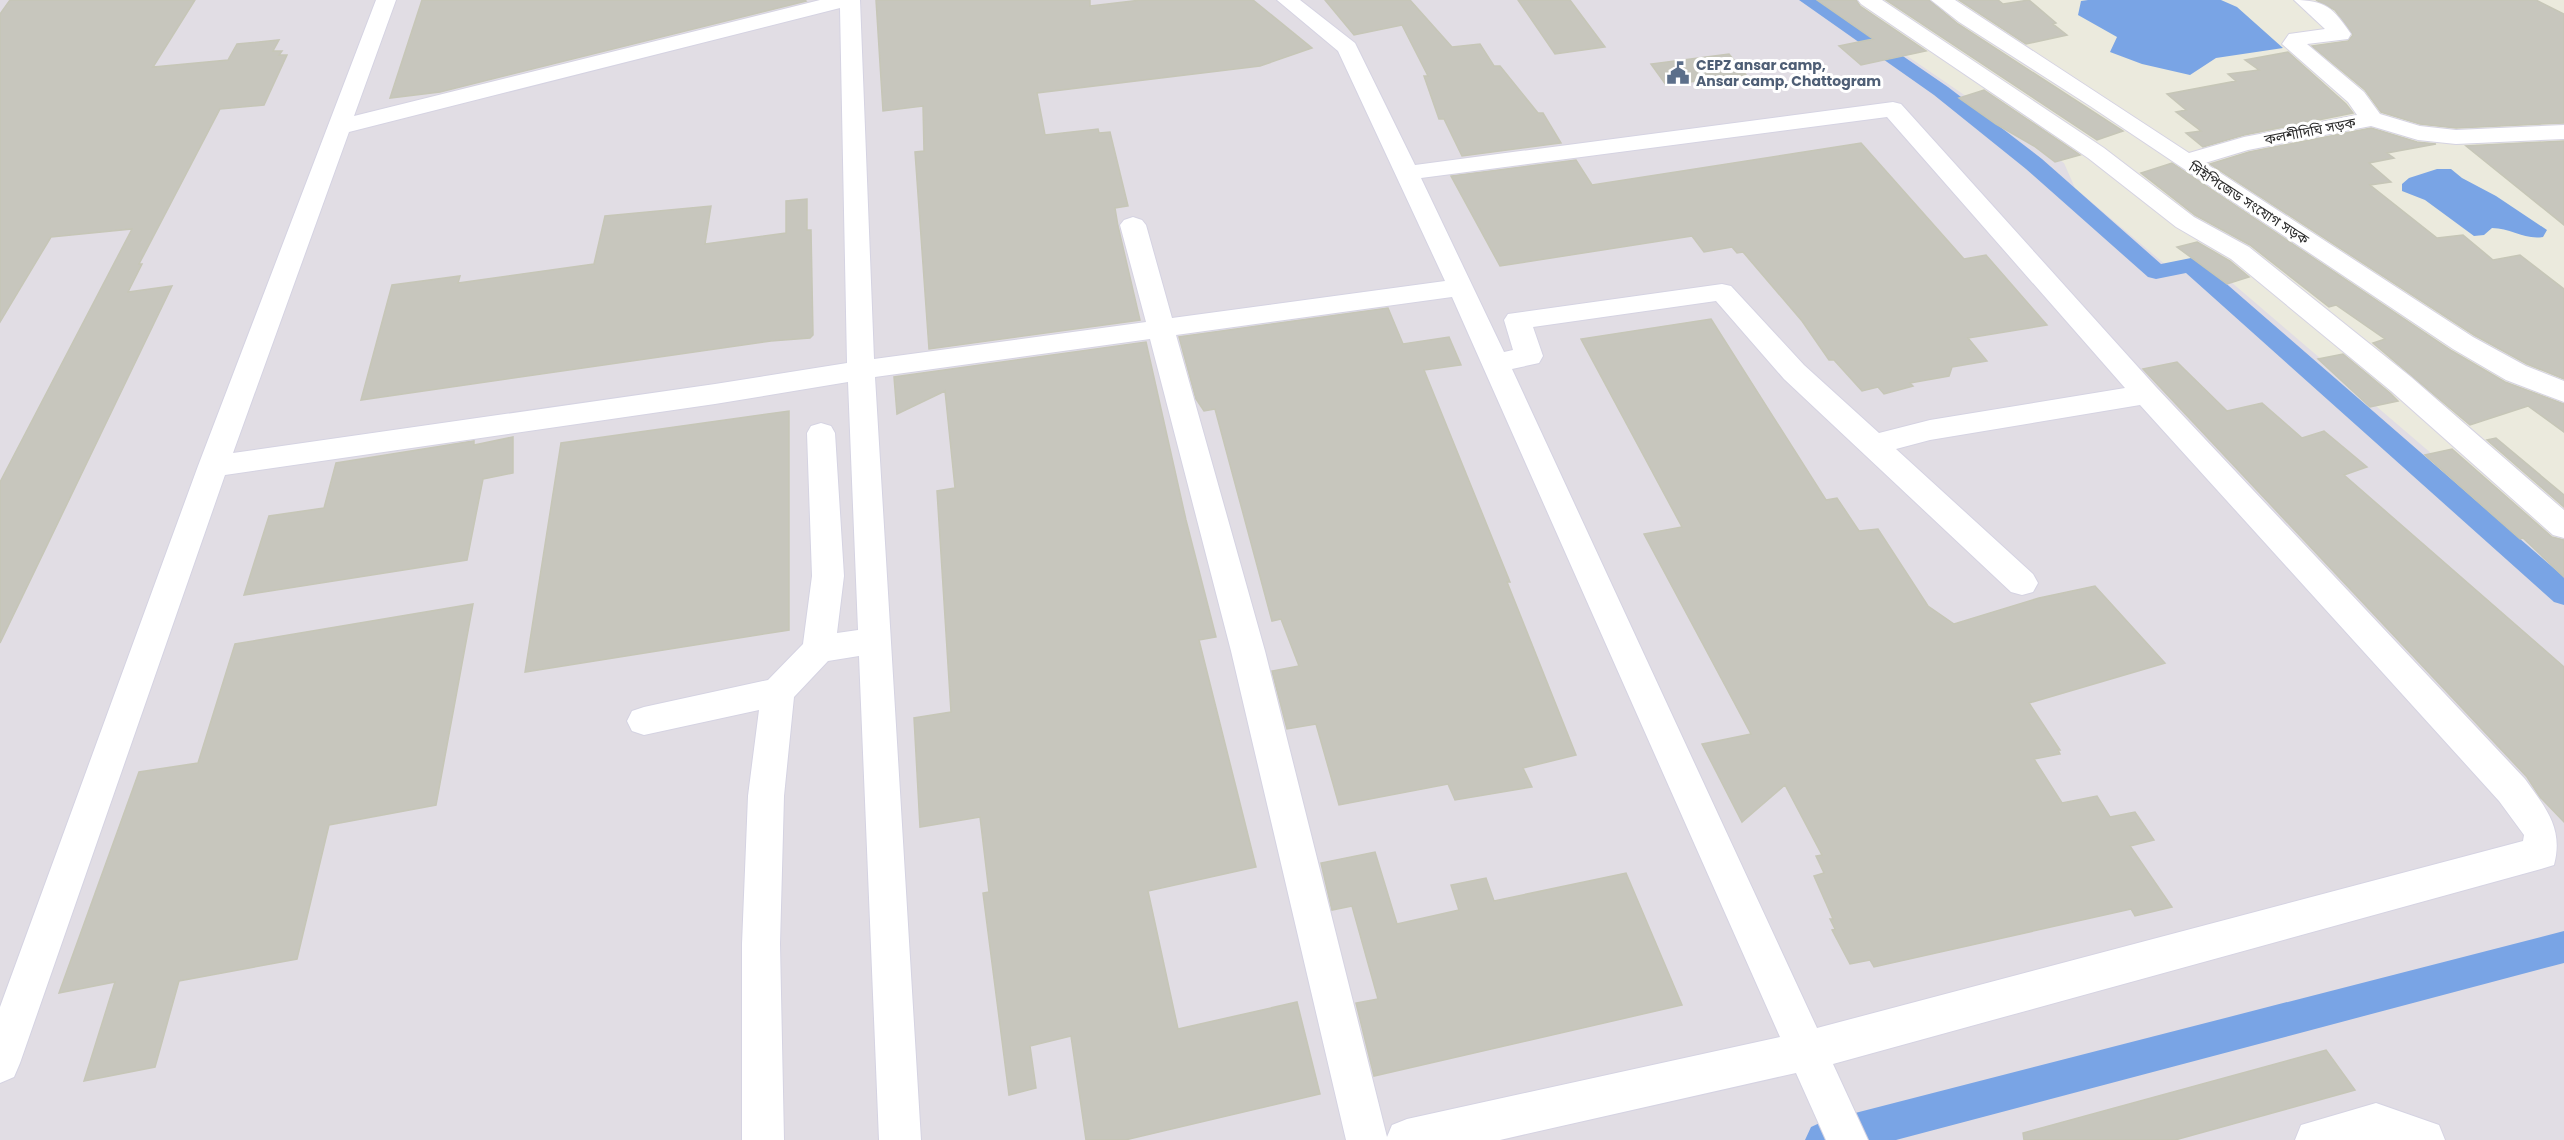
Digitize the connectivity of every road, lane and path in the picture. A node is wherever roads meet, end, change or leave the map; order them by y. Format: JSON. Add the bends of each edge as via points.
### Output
{"nodes":[{"id":1,"x":386,"y":0,"type":"edge"},
{"id":2,"x":845,"y":0,"type":"edge"},
{"id":3,"x":850,"y":0,"type":"edge"},
{"id":4,"x":1287,"y":0,"type":"edge"},
{"id":5,"x":1868,"y":0,"type":"edge"},
{"id":6,"x":1941,"y":0,"type":"edge"},
{"id":7,"x":2304,"y":0,"type":"edge"},
{"id":8,"x":2372,"y":119,"type":"junction"},
{"id":9,"x":339,"y":127,"type":"junction"},
{"id":10,"x":2564,"y":132,"type":"edge"},
{"id":11,"x":2186,"y":161,"type":"junction"},
{"id":12,"x":1407,"y":173,"type":"junction"},
{"id":13,"x":1132,"y":225,"type":"dead end"},
{"id":14,"x":1461,"y":287,"type":"junction"},
{"id":15,"x":1159,"y":329,"type":"junction"},
{"id":16,"x":1496,"y":363,"type":"junction"},
{"id":17,"x":861,"y":370,"type":"junction"},
{"id":18,"x":2564,"y":392,"type":"edge"},
{"id":19,"x":2146,"y":394,"type":"junction"},
{"id":20,"x":821,"y":433,"type":"dead end"},
{"id":21,"x":1874,"y":445,"type":"junction"},
{"id":22,"x":213,"y":466,"type":"junction"},
{"id":23,"x":2564,"y":527,"type":"edge"},
{"id":24,"x":2022,"y":583,"type":"dead end"},
{"id":25,"x":875,"y":640,"type":"junction"},
{"id":26,"x":819,"y":649,"type":"junction"},
{"id":27,"x":778,"y":692,"type":"junction"},
{"id":28,"x":644,"y":722,"type":"dead end"},
{"id":29,"x":1807,"y":1051,"type":"junction"},
{"id":30,"x":0,"y":1064,"type":"edge"},
{"id":31,"x":763,"y":1140,"type":"edge"},
{"id":32,"x":900,"y":1140,"type":"edge"},
{"id":33,"x":1366,"y":1140,"type":"edge"},
{"id":34,"x":1407,"y":1140,"type":"edge"},
{"id":35,"x":1847,"y":1140,"type":"edge"},
{"id":36,"x":2316,"y":1140,"type":"edge"},
{"id":37,"x":2424,"y":1140,"type":"edge"}],
"edges":[{"from":1,"to":9,"type":"street"},
{"from":2,"to":9,"type":"street"},
{"from":3,"to":17,"type":"street"},
{"from":4,"to":12,"type":"street","via":[[1347,48]]},
{"from":5,"to":23,"type":"street","via":[[2096,153],[2185,222],[2240,253],[2401,384]]},
{"from":6,"to":11,"type":"street","name":"সিইপিজেড সংযোগ সড়ক"},
{"from":7,"to":8,"type":"street","name":"কলশীদিঘি সড়ক","via":[[2328,18],[2340,34],[2297,39],[2293,44],[2356,97]]},
{"from":8,"to":10,"type":"street","via":[[2418,133],[2456,137]]},
{"from":8,"to":11,"type":"street","name":"কলশীদিঘি সড়ক","via":[[2244,144]]},
{"from":9,"to":22,"type":"street"},
{"from":11,"to":18,"type":"street","name":"সিইপিজেড সংযোগ সড়ক","via":[[2463,343],[2516,374]]},
{"from":12,"to":14,"type":"street"},
{"from":12,"to":19,"type":"street","via":[[1893,109]]},
{"from":13,"to":15,"type":"street"},
{"from":14,"to":15,"type":"street"},
{"from":14,"to":16,"type":"street"},
{"from":15,"to":17,"type":"street"},
{"from":15,"to":33,"type":"street","via":[[1248,651]]},
{"from":16,"to":21,"type":"street","via":[[1529,356],[1517,320],[1722,292],[1794,372]]},
{"from":16,"to":29,"type":"street"},
{"from":17,"to":22,"type":"street"},
{"from":17,"to":25,"type":"street"},
{"from":19,"to":21,"type":"street","via":[[1930,430]]},
{"from":19,"to":29,"type":"street","via":[[2512,790],[2542,831],[2541,853]]},
{"from":20,"to":26,"type":"street","via":[[828,576]]},
{"from":21,"to":24,"type":"street"},
{"from":22,"to":30,"type":"street"},
{"from":25,"to":26,"type":"street"},
{"from":25,"to":32,"type":"street"},
{"from":26,"to":27,"type":"street"},
{"from":27,"to":28,"type":"street"},
{"from":27,"to":31,"type":"street","via":[[766,796],[761,944]]},
{"from":29,"to":34,"type":"street"},
{"from":29,"to":35,"type":"street"},
{"from":36,"to":37,"type":"street","via":[[2376,1124]]}]}
